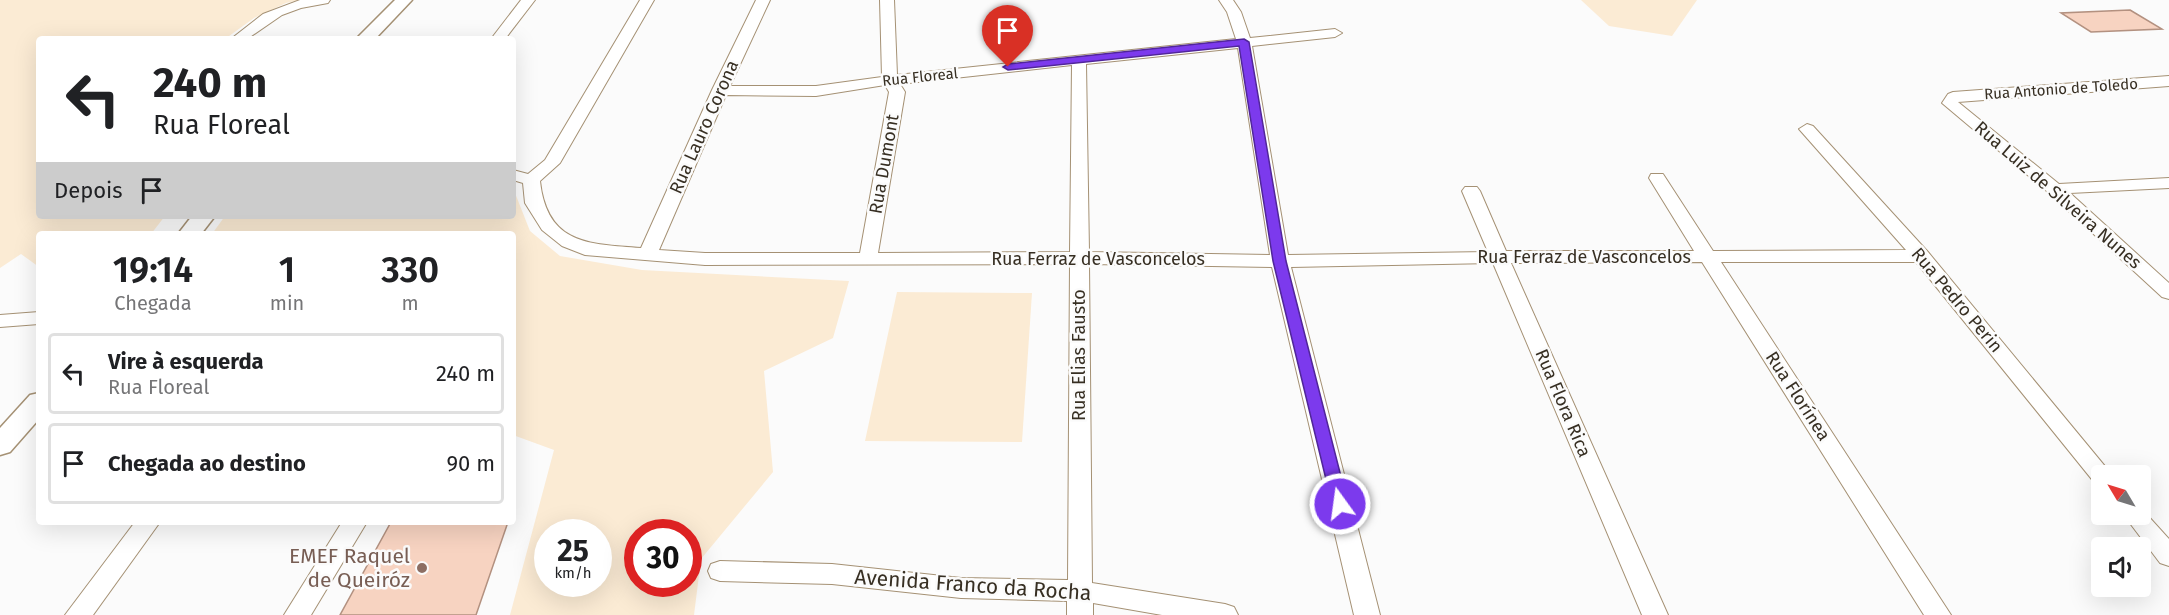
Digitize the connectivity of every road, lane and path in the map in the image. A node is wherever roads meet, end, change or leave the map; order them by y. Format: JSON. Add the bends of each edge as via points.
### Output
{"nodes":[{"id":1,"x":323,"y":0,"type":"edge"},
{"id":2,"x":404,"y":0,"type":"edge"},
{"id":3,"x":528,"y":0,"type":"edge"},
{"id":4,"x":647,"y":0,"type":"edge"},
{"id":5,"x":763,"y":0,"type":"edge"},
{"id":6,"x":887,"y":0,"type":"edge"},
{"id":7,"x":1226,"y":0,"type":"edge"},
{"id":8,"x":1335,"y":33,"type":"dead end"},
{"id":9,"x":241,"y":36,"type":"edge"},
{"id":10,"x":368,"y":36,"type":"edge"},
{"id":11,"x":500,"y":36,"type":"edge"},
{"id":12,"x":1244,"y":42,"type":"junction"},
{"id":13,"x":1079,"y":60,"type":"junction"},
{"id":14,"x":890,"y":80,"type":"junction"},
{"id":15,"x":2169,"y":81,"type":"edge"},
{"id":16,"x":720,"y":90,"type":"junction"},
{"id":17,"x":1953,"y":97,"type":"joint"},
{"id":18,"x":1807,"y":129,"type":"dead end"},
{"id":19,"x":516,"y":177,"type":"edge"},
{"id":20,"x":1657,"y":178,"type":"dead end"},
{"id":21,"x":531,"y":180,"type":"junction"},
{"id":22,"x":2169,"y":183,"type":"edge"},
{"id":23,"x":2055,"y":189,"type":"junction"},
{"id":24,"x":1471,"y":190,"type":"dead end"},
{"id":25,"x":202,"y":219,"type":"edge"},
{"id":26,"x":192,"y":231,"type":"edge"},
{"id":27,"x":647,"y":255,"type":"junction"},
{"id":28,"x":1921,"y":256,"type":"junction"},
{"id":29,"x":1500,"y":257,"type":"junction"},
{"id":30,"x":1708,"y":257,"type":"junction"},
{"id":31,"x":1079,"y":258,"type":"junction"},
{"id":32,"x":868,"y":259,"type":"junction"},
{"id":33,"x":1280,"y":261,"type":"junction"},
{"id":34,"x":2169,"y":293,"type":"edge"},
{"id":35,"x":36,"y":318,"type":"edge"},
{"id":36,"x":0,"y":321,"type":"edge"},
{"id":37,"x":36,"y":405,"type":"edge"},
{"id":38,"x":0,"y":445,"type":"edge"},
{"id":39,"x":2093,"y":465,"type":"edge"},
{"id":40,"x":146,"y":525,"type":"edge"},
{"id":41,"x":353,"y":525,"type":"edge"},
{"id":42,"x":2143,"y":525,"type":"edge"},
{"id":43,"x":2169,"y":556,"type":"edge"},
{"id":44,"x":720,"y":572,"type":"dead end"},
{"id":45,"x":1080,"y":603,"type":"edge"},
{"id":46,"x":78,"y":615,"type":"edge"},
{"id":47,"x":297,"y":615,"type":"edge"},
{"id":48,"x":1225,"y":615,"type":"edge"},
{"id":49,"x":1367,"y":615,"type":"edge"},
{"id":50,"x":1655,"y":615,"type":"edge"},
{"id":51,"x":1938,"y":615,"type":"edge"}],
"edges":[{"from":1,"to":9,"type":"street","via":[[262,18]]},
{"from":2,"to":10,"type":"street"},
{"from":3,"to":11,"type":"street"},
{"from":4,"to":21,"type":"street","via":[[552,163]]},
{"from":5,"to":16,"type":"street","name":"Rua Lauro Corona"},
{"from":6,"to":14,"type":"street","name":"Rua Dumont"},
{"from":7,"to":12,"type":"street"},
{"from":8,"to":12,"type":"street","name":"Rua Floreal"},
{"from":12,"to":13,"type":"street","name":"Rua Floreal"},
{"from":12,"to":33,"type":"street"},
{"from":13,"to":14,"type":"street","name":"Rua Floreal"},
{"from":13,"to":31,"type":"street","name":"Rua Elias Fausto"},
{"from":14,"to":16,"type":"street","name":"Rua Floreal","via":[[816,91]]},
{"from":14,"to":32,"type":"street","name":"Rua Dumont","via":[[897,92]]},
{"from":15,"to":17,"type":"street","name":"Rua Antonio de Toledo"},
{"from":16,"to":27,"type":"street","name":"Rua Lauro Corona"},
{"from":17,"to":23,"type":"street","name":"Rua Luiz de Silveira Nunes","via":[[1950,103]]},
{"from":18,"to":28,"type":"street","name":"Rua Pedro Perin"},
{"from":19,"to":21,"type":"street"},
{"from":20,"to":30,"type":"street","name":"Rua Florínea"},
{"from":21,"to":27,"type":"street","name":"Rua Ferraz de Vasconcelos","via":[[534,203],[545,222],[569,244]]},
{"from":22,"to":23,"type":"street"},
{"from":23,"to":34,"type":"street","name":"Rua Luiz de Silveira Nunes"},
{"from":24,"to":29,"type":"street","name":"Rua Flora Rica"},
{"from":25,"to":26,"type":"street"},
{"from":27,"to":32,"type":"street","name":"Rua Ferraz de Vasconcelos"},
{"from":28,"to":30,"type":"street","name":"Rua Ferraz de Vasconcelos"},
{"from":28,"to":39,"type":"street","name":"Rua Pedro Perin"},
{"from":29,"to":30,"type":"street","name":"Rua Ferraz de Vasconcelos"},
{"from":29,"to":33,"type":"street","name":"Rua Ferraz de Vasconcelos"},
{"from":29,"to":50,"type":"street","name":"Rua Flora Rica"},
{"from":30,"to":51,"type":"street","name":"Rua Florínea"},
{"from":31,"to":32,"type":"street","name":"Rua Ferraz de Vasconcelos"},
{"from":31,"to":33,"type":"street","name":"Rua Ferraz de Vasconcelos"},
{"from":31,"to":45,"type":"street","name":"Rua Elias Fausto"},
{"from":33,"to":49,"type":"street"},
{"from":35,"to":36,"type":"street"},
{"from":37,"to":38,"type":"street"},
{"from":40,"to":46,"type":"street"},
{"from":41,"to":47,"type":"street"},
{"from":42,"to":43,"type":"street"},
{"from":44,"to":45,"type":"street","name":"Avenida Franco da Rocha","via":[[832,574]]},
{"from":45,"to":48,"type":"street","name":"Avenida Franco da Rocha"}]}
